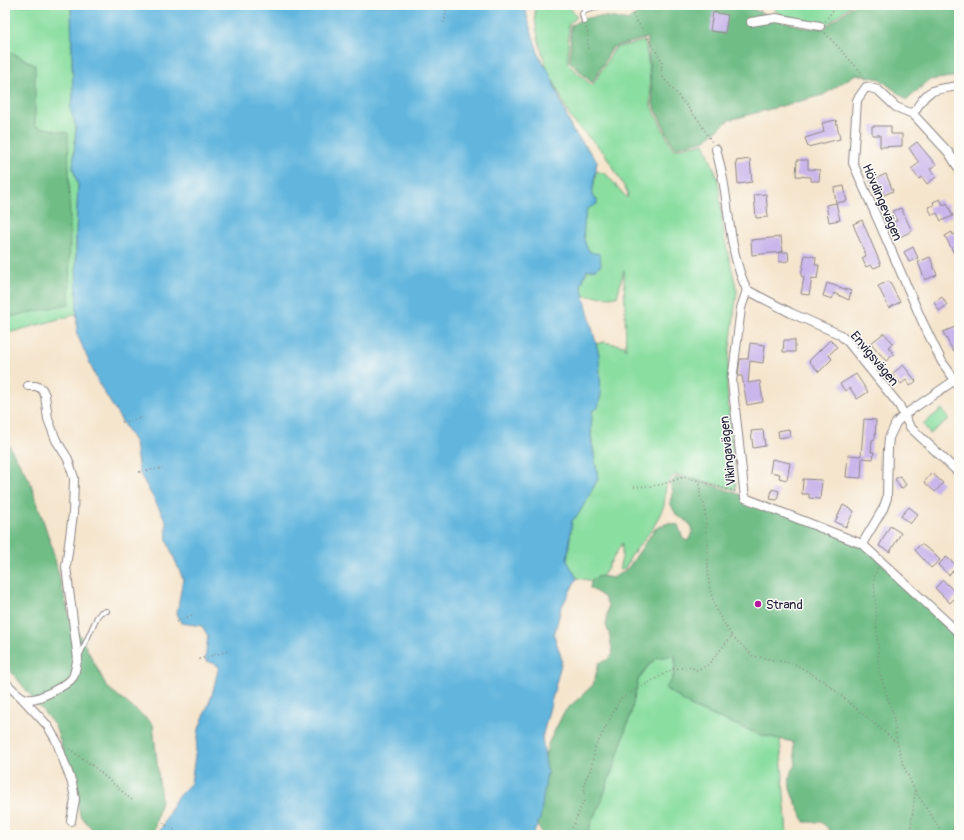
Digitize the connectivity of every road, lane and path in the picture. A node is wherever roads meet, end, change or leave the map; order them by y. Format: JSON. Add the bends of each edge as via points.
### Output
{"nodes":[{"id":1,"x":447,"y":5,"type":"edge"},
{"id":2,"x":603,"y":5,"type":"edge"},
{"id":3,"x":625,"y":5,"type":"edge"},
{"id":4,"x":584,"y":22,"type":"joint"},
{"id":5,"x":751,"y":22,"type":"dead end"},
{"id":6,"x":444,"y":23,"type":"dead end"},
{"id":7,"x":820,"y":26,"type":"dead end"},
{"id":8,"x":827,"y":36,"type":"dead end"},
{"id":9,"x":588,"y":51,"type":"dead end"},
{"id":10,"x":959,"y":86,"type":"edge"},
{"id":11,"x":866,"y":87,"type":"junction"},
{"id":12,"x":913,"y":114,"type":"junction"},
{"id":13,"x":716,"y":149,"type":"joint"},
{"id":14,"x":959,"y":169,"type":"edge"},
{"id":15,"x":747,"y":290,"type":"junction"},
{"id":16,"x":957,"y":379,"type":"edge"},
{"id":17,"x":28,"y":386,"type":"dead end"},
{"id":18,"x":904,"y":415,"type":"junction"},
{"id":19,"x":142,"y":418,"type":"dead end"},
{"id":20,"x":122,"y":422,"type":"dead end"},
{"id":21,"x":164,"y":468,"type":"dead end"},
{"id":22,"x":139,"y":472,"type":"dead end"},
{"id":23,"x":959,"y":473,"type":"edge"},
{"id":24,"x":700,"y":481,"type":"junction"},
{"id":25,"x":634,"y":487,"type":"dead end"},
{"id":26,"x":744,"y":495,"type":"junction"},
{"id":27,"x":862,"y":544,"type":"junction"},
{"id":28,"x":878,"y":560,"type":"junction"},
{"id":29,"x":106,"y":611,"type":"dead end"},
{"id":30,"x":192,"y":615,"type":"dead end"},
{"id":31,"x":176,"y":622,"type":"dead end"},
{"id":32,"x":959,"y":634,"type":"edge"},
{"id":33,"x":732,"y":636,"type":"junction"},
{"id":34,"x":229,"y":651,"type":"dead end"},
{"id":35,"x":199,"y":659,"type":"dead end"},
{"id":36,"x":77,"y":660,"type":"junction"},
{"id":37,"x":5,"y":683,"type":"edge"},
{"id":38,"x":21,"y":697,"type":"junction"},
{"id":39,"x":897,"y":743,"type":"junction"},
{"id":40,"x":65,"y":746,"type":"dead end"},
{"id":41,"x":915,"y":791,"type":"junction"},
{"id":42,"x":133,"y":801,"type":"dead end"},
{"id":43,"x":71,"y":821,"type":"dead end"},
{"id":44,"x":163,"y":823,"type":"dead end"},
{"id":45,"x":176,"y":830,"type":"dead end"},
{"id":46,"x":569,"y":835,"type":"edge"},
{"id":47,"x":905,"y":835,"type":"edge"},
{"id":48,"x":944,"y":835,"type":"edge"}],
"edges":[{"from":1,"to":6,"type":"path"},
{"from":2,"to":4,"type":"lane","via":[[585,10],[582,14]]},
{"from":3,"to":13,"type":"path","via":[[662,61],[661,75],[699,121]]},
{"from":4,"to":9,"type":"path","via":[[588,33]]},
{"from":5,"to":7,"type":"street","via":[[776,18]]},
{"from":8,"to":11,"type":"path","via":[[861,72]]},
{"from":10,"to":12,"type":"street","via":[[928,92]]},
{"from":11,"to":12,"type":"street","via":[[878,90],[896,107]]},
{"from":11,"to":16,"type":"street","name":"Hövdingevägen","via":[[857,100],[853,163],[923,324],[942,362]]},
{"from":12,"to":14,"type":"street","via":[[949,153]]},
{"from":13,"to":15,"type":"street","via":[[724,185],[730,235],[741,279]]},
{"from":15,"to":18,"type":"street","name":"Envigsvägen","via":[[839,334],[899,405]]},
{"from":15,"to":26,"type":"street","name":"Vikingavägen","via":[[740,308],[732,375]]},
{"from":16,"to":18,"type":"street"},
{"from":17,"to":36,"type":"street","via":[[42,389],[48,419],[56,440],[72,468],[74,478],[66,567]]},
{"from":18,"to":23,"type":"street","name":"Envigsvägen","via":[[910,427]]},
{"from":18,"to":27,"type":"street","via":[[896,423],[889,438],[887,498],[884,509]]},
{"from":19,"to":20,"type":"path"},
{"from":21,"to":22,"type":"path"},
{"from":24,"to":25,"type":"path","via":[[684,477],[660,485]]},
{"from":24,"to":26,"type":"path"},
{"from":24,"to":33,"type":"path","via":[[700,496],[705,507],[709,586],[716,610]]},
{"from":26,"to":27,"type":"street","name":"Vikingavägen","via":[[748,501]]},
{"from":27,"to":28,"type":"street","name":"Vikingavägen"},
{"from":28,"to":32,"type":"street","name":"Vikingavägen"},
{"from":28,"to":39,"type":"path","via":[[874,578],[879,670],[893,714]]},
{"from":29,"to":36,"type":"lane","via":[[97,617]]},
{"from":30,"to":31,"type":"path"},
{"from":33,"to":39,"type":"path","via":[[753,656],[795,664],[825,682]]},
{"from":33,"to":46,"type":"path","via":[[707,666],[696,670],[691,667],[672,669],[620,698],[595,748],[586,780],[584,800]]},
{"from":34,"to":35,"type":"path"},
{"from":36,"to":38,"type":"street","via":[[73,677],[65,684],[38,698],[28,700]]},
{"from":37,"to":38,"type":"street"},
{"from":38,"to":43,"type":"street","via":[[47,725],[56,740],[72,783],[75,799]]},
{"from":39,"to":41,"type":"path"},
{"from":40,"to":42,"type":"path","via":[[92,765]]},
{"from":41,"to":47,"type":"path","via":[[910,828]]},
{"from":41,"to":48,"type":"path"},
{"from":44,"to":45,"type":"path"}]}
